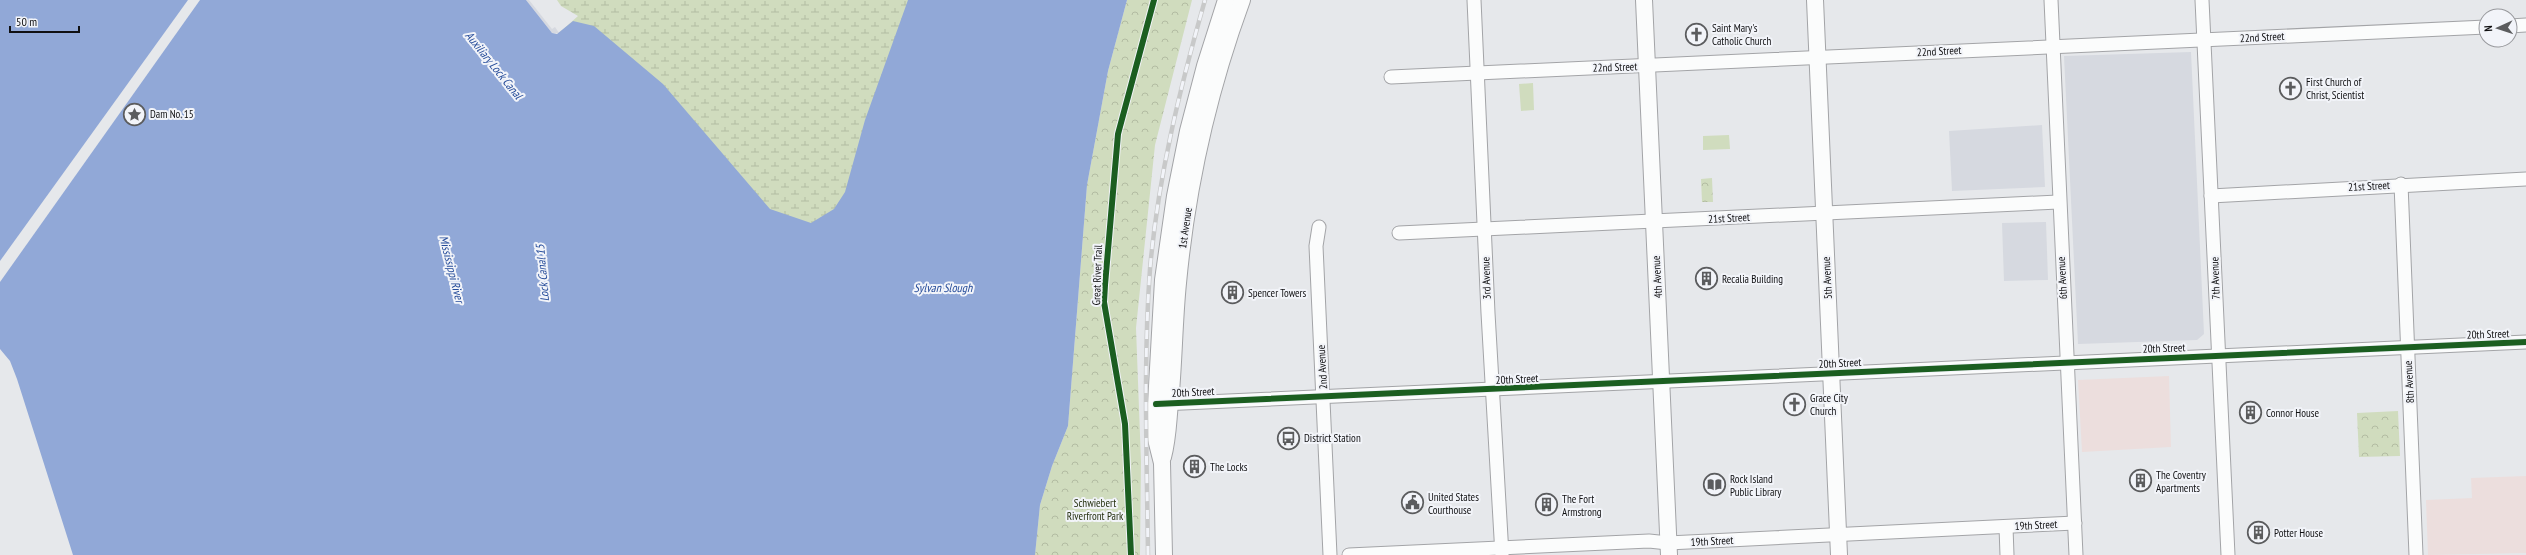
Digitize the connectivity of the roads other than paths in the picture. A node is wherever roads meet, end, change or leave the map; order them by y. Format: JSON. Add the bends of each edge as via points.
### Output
{"nodes":[{"id":1,"x":1226,"y":0,"type":"edge"},
{"id":2,"x":1242,"y":0,"type":"edge"},
{"id":3,"x":1474,"y":0,"type":"edge"},
{"id":4,"x":1644,"y":0,"type":"edge"},
{"id":5,"x":1815,"y":0,"type":"edge"},
{"id":6,"x":2051,"y":0,"type":"edge"},
{"id":7,"x":2202,"y":0,"type":"edge"},
{"id":8,"x":2478,"y":27,"type":"edge"},
{"id":9,"x":2204,"y":39,"type":"junction"},
{"id":10,"x":2053,"y":46,"type":"junction"},
{"id":11,"x":1818,"y":58,"type":"junction"},
{"id":12,"x":1648,"y":66,"type":"junction"},
{"id":13,"x":1477,"y":74,"type":"junction"},
{"id":14,"x":1391,"y":77,"type":"dead end"},
{"id":15,"x":2526,"y":179,"type":"edge"},
{"id":16,"x":2401,"y":184,"type":"junction"},
{"id":17,"x":2211,"y":196,"type":"junction"},
{"id":18,"x":2058,"y":202,"type":"junction"},
{"id":19,"x":1823,"y":213,"type":"junction"},
{"id":20,"x":1654,"y":221,"type":"junction"},
{"id":21,"x":1319,"y":227,"type":"dead end"},
{"id":22,"x":1484,"y":229,"type":"junction"},
{"id":23,"x":1399,"y":233,"type":"dead end"},
{"id":24,"x":2526,"y":342,"type":"edge"},
{"id":25,"x":2408,"y":347,"type":"junction"},
{"id":26,"x":2218,"y":356,"type":"junction"},
{"id":27,"x":2067,"y":362,"type":"junction"},
{"id":28,"x":1832,"y":374,"type":"junction"},
{"id":29,"x":1662,"y":382,"type":"junction"},
{"id":30,"x":1492,"y":390,"type":"junction"},
{"id":31,"x":1323,"y":397,"type":"junction"},
{"id":32,"x":1163,"y":404,"type":"junction"},
{"id":33,"x":2075,"y":523,"type":"junction"},
{"id":34,"x":2006,"y":527,"type":"junction"},
{"id":35,"x":1839,"y":536,"type":"junction"},
{"id":36,"x":1668,"y":549,"type":"edge"},
{"id":37,"x":1501,"y":552,"type":"edge"},
{"id":38,"x":1164,"y":555,"type":"edge"},
{"id":39,"x":1330,"y":555,"type":"edge"},
{"id":40,"x":1350,"y":555,"type":"edge"},
{"id":41,"x":1840,"y":555,"type":"edge"},
{"id":42,"x":2007,"y":555,"type":"edge"},
{"id":43,"x":2076,"y":555,"type":"edge"},
{"id":44,"x":2228,"y":555,"type":"edge"},
{"id":45,"x":2416,"y":555,"type":"edge"}],
"edges":[{"from":1,"to":32,"type":"main road","name":"1st Avenue","via":[[1196,98],[1177,180],[1163,280]]},
{"from":2,"to":32,"type":"main road","name":"1st Avenue","via":[[1217,80],[1192,183]]},
{"from":3,"to":13,"type":"street","name":"3rd Avenue"},
{"from":4,"to":12,"type":"main road","name":"4th Avenue"},
{"from":5,"to":11,"type":"main road","name":"5th Avenue"},
{"from":6,"to":10,"type":"street","name":"6th Avenue"},
{"from":7,"to":9,"type":"street","name":"7th Avenue"},
{"from":8,"to":9,"type":"street","name":"22nd Street"},
{"from":9,"to":10,"type":"street","name":"22nd Street"},
{"from":9,"to":17,"type":"street","name":"7th Avenue"},
{"from":10,"to":11,"type":"street","name":"22nd Street"},
{"from":10,"to":18,"type":"street","name":"6th Avenue"},
{"from":11,"to":12,"type":"street","name":"22nd Street"},
{"from":11,"to":19,"type":"main road","name":"5th Avenue"},
{"from":12,"to":13,"type":"street","name":"22nd Street"},
{"from":12,"to":20,"type":"main road","name":"4th Avenue"},
{"from":13,"to":14,"type":"street","name":"22nd Street"},
{"from":13,"to":22,"type":"street","name":"3rd Avenue"},
{"from":15,"to":16,"type":"street","name":"21st Street"},
{"from":16,"to":17,"type":"street","name":"21st Street"},
{"from":16,"to":25,"type":"street","name":"8th Avenue"},
{"from":17,"to":26,"type":"street","name":"7th Avenue"},
{"from":18,"to":19,"type":"street","name":"21st Street"},
{"from":18,"to":27,"type":"street","name":"6th Avenue"},
{"from":19,"to":20,"type":"street","name":"21st Street"},
{"from":19,"to":28,"type":"main road","name":"5th Avenue"},
{"from":20,"to":22,"type":"street","name":"21st Street"},
{"from":20,"to":29,"type":"main road","name":"4th Avenue"},
{"from":21,"to":31,"type":"street","name":"2nd Avenue","via":[[1316,246]]},
{"from":22,"to":23,"type":"street","name":"21st Street"},
{"from":22,"to":30,"type":"street","name":"3rd Avenue"},
{"from":24,"to":25,"type":"street","name":"20th Street"},
{"from":25,"to":26,"type":"street","name":"20th Street"},
{"from":25,"to":45,"type":"street","name":"8th Avenue"},
{"from":26,"to":27,"type":"street","name":"20th Street"},
{"from":26,"to":44,"type":"street","name":"7th Avenue"},
{"from":27,"to":28,"type":"street","name":"20th Street"},
{"from":27,"to":33,"type":"street","name":"6th Avenue"},
{"from":28,"to":29,"type":"street","name":"20th Street"},
{"from":28,"to":35,"type":"main road","name":"5th Avenue"},
{"from":29,"to":30,"type":"street","name":"20th Street"},
{"from":29,"to":36,"type":"main road","name":"4th Avenue"},
{"from":30,"to":31,"type":"street","name":"20th Street"},
{"from":30,"to":37,"type":"street","name":"3rd Avenue"},
{"from":31,"to":32,"type":"street","name":"20th Street"},
{"from":31,"to":39,"type":"street","name":"2nd Avenue"},
{"from":32,"to":38,"type":"main road","name":"1st Avenue","via":[[1156,439],[1162,463]]},
{"from":33,"to":34,"type":"street","name":"19th Street"},
{"from":33,"to":43,"type":"street","name":"6th Avenue"},
{"from":34,"to":35,"type":"street","name":"19th Street"},
{"from":34,"to":42,"type":"street"},
{"from":35,"to":36,"type":"street","name":"19th Street"},
{"from":35,"to":41,"type":"main road","name":"5th Avenue"},
{"from":36,"to":37,"type":"street","name":"19th Street","via":[[1649,541]]},
{"from":37,"to":40,"type":"street","name":"19th Street"}]}
